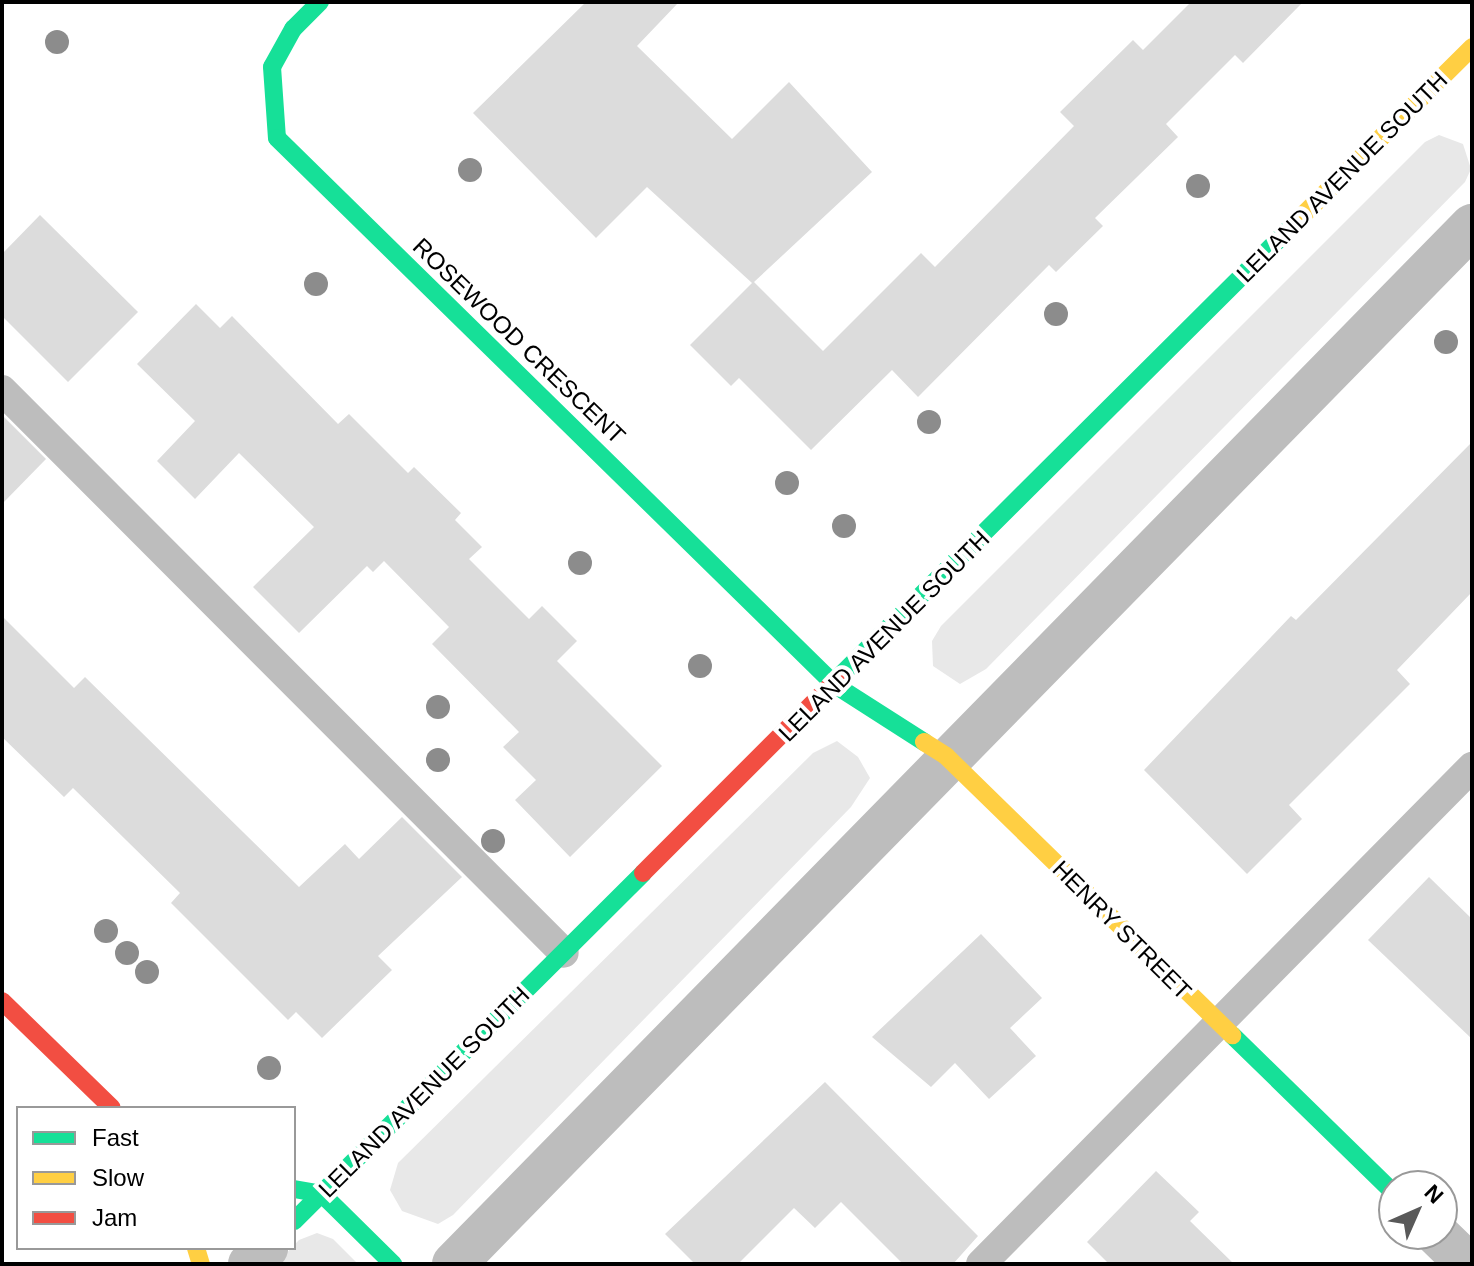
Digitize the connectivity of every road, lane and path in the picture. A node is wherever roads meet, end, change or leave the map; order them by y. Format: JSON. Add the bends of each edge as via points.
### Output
{"nodes":[{"id":1,"x":320,"y":2,"type":"edge"},
{"id":2,"x":1468,"y":60,"type":"edge"},
{"id":3,"x":1472,"y":226,"type":"edge"},
{"id":4,"x":2,"y":390,"type":"edge"},
{"id":5,"x":835,"y":685,"type":"junction"},
{"id":6,"x":946,"y":756,"type":"junction"},
{"id":7,"x":1472,"y":767,"type":"edge"},
{"id":8,"x":564,"y":953,"type":"junction"},
{"id":9,"x":2,"y":1001,"type":"edge"},
{"id":10,"x":1218,"y":1024,"type":"junction"},
{"id":11,"x":110,"y":1106,"type":"edge"},
{"id":12,"x":1378,"y":1178,"type":"edge"},
{"id":13,"x":296,"y":1189,"type":"edge"},
{"id":14,"x":322,"y":1194,"type":"junction"},
{"id":15,"x":296,"y":1219,"type":"edge"},
{"id":16,"x":1454,"y":1250,"type":"edge"},
{"id":17,"x":393,"y":1264,"type":"edge"},
{"id":18,"x":454,"y":1264,"type":"edge"},
{"id":19,"x":981,"y":1264,"type":"edge"},
{"id":20,"x":1468,"y":1264,"type":"edge"}],
"edges":[{"from":1,"to":5,"type":"street","name":"ROSEWOOD CRESCENT","via":[[293,29],[272,67],[277,138]]},
{"from":2,"to":5,"type":"street","name":"LELAND AVENUE SOUTH"},
{"from":3,"to":6,"type":"street"},
{"from":4,"to":8,"type":"lane"},
{"from":5,"to":6,"type":"street","name":"HENRY STREET"},
{"from":5,"to":8,"type":"street","name":"LELAND AVENUE SOUTH"},
{"from":6,"to":10,"type":"street","name":"HENRY STREET"},
{"from":6,"to":18,"type":"street"},
{"from":7,"to":10,"type":"lane"},
{"from":8,"to":14,"type":"street","name":"LELAND AVENUE SOUTH"},
{"from":9,"to":11,"type":"street"},
{"from":10,"to":12,"type":"street","name":"HENRY STREET"},
{"from":10,"to":19,"type":"lane"},
{"from":13,"to":14,"type":"street"},
{"from":14,"to":15,"type":"street","name":"LELAND AVENUE SOUTH"},
{"from":14,"to":17,"type":"street"},
{"from":16,"to":20,"type":"street"}]}
